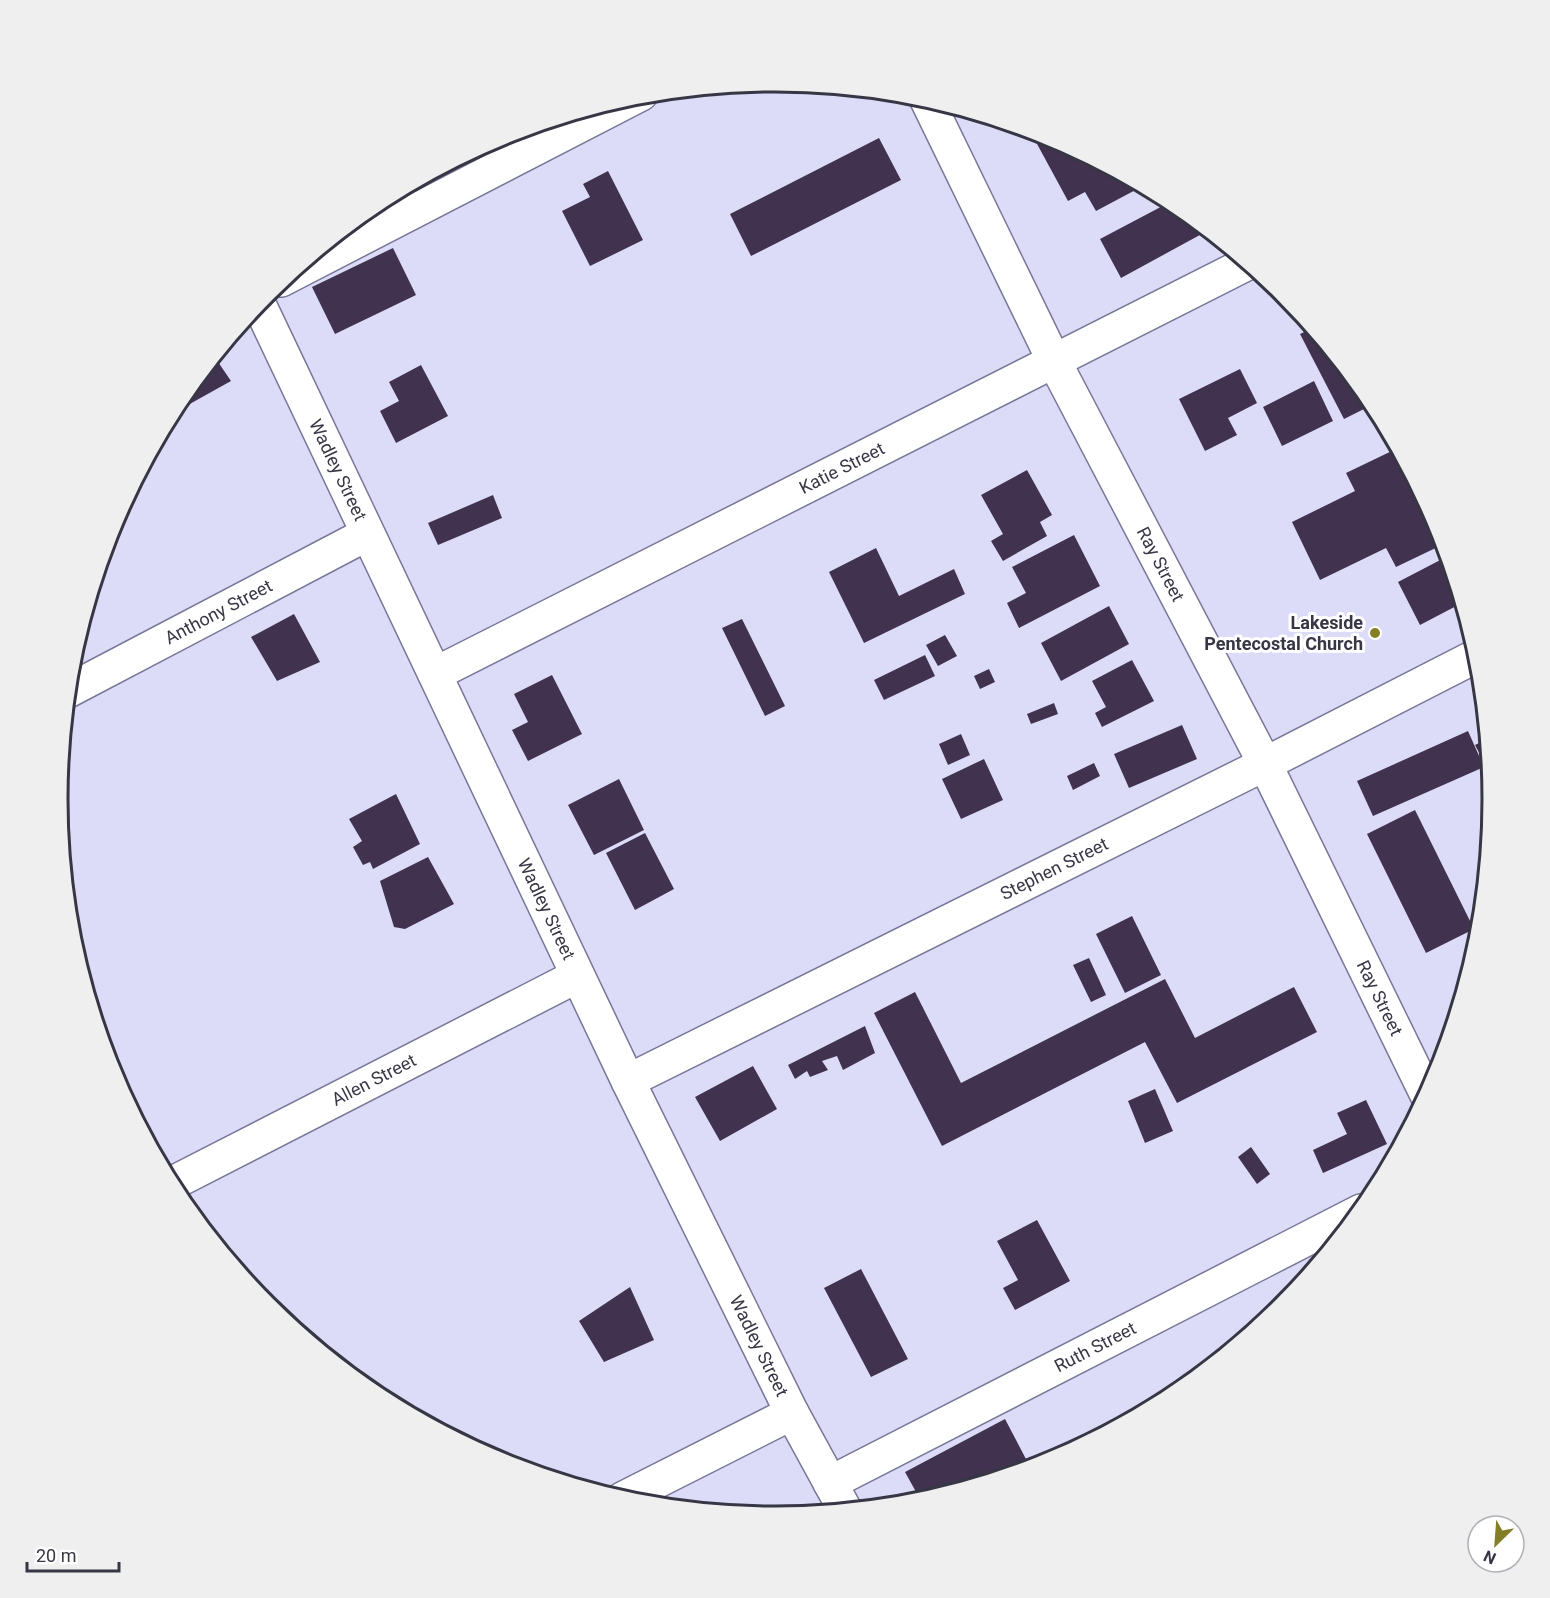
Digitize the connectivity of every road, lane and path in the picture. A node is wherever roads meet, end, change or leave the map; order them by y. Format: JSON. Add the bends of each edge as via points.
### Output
{"nodes":[{"id":1,"x":932,"y":110,"type":"edge"},
{"id":2,"x":604,"y":113,"type":"edge"},
{"id":3,"x":314,"y":263,"type":"edge"},
{"id":4,"x":1241,"y":267,"type":"edge"},
{"id":5,"x":263,"y":312,"type":"edge"},
{"id":6,"x":1054,"y":361,"type":"junction"},
{"id":7,"x":367,"y":534,"type":"junction"},
{"id":8,"x":1469,"y":660,"type":"edge"},
{"id":9,"x":435,"y":674,"type":"junction"},
{"id":10,"x":77,"y":686,"type":"edge"},
{"id":11,"x":1265,"y":764,"type":"junction"},
{"id":12,"x":577,"y":976,"type":"junction"},
{"id":13,"x":628,"y":1081,"type":"junction"},
{"id":14,"x":1422,"y":1085,"type":"edge"},
{"id":15,"x":180,"y":1181,"type":"edge"},
{"id":16,"x":1342,"y":1221,"type":"edge"},
{"id":17,"x":792,"y":1413,"type":"junction"},
{"id":18,"x":635,"y":1492,"type":"edge"},
{"id":19,"x":838,"y":1497,"type":"edge"}],
"edges":[{"from":1,"to":6,"type":"street","name":"Ray Street"},
{"from":2,"to":3,"type":"street"},
{"from":4,"to":6,"type":"street","name":"Katie Street"},
{"from":5,"to":7,"type":"street","name":"Wadley Street"},
{"from":6,"to":9,"type":"street","name":"Katie Street"},
{"from":6,"to":11,"type":"street","name":"Ray Street"},
{"from":7,"to":9,"type":"street","name":"Wadley Street"},
{"from":7,"to":10,"type":"street","name":"Anthony Street"},
{"from":8,"to":11,"type":"street","name":"Stephen Street"},
{"from":9,"to":12,"type":"street","name":"Wadley Street"},
{"from":11,"to":13,"type":"street","name":"Stephen Street"},
{"from":11,"to":14,"type":"street","name":"Ray Street"},
{"from":12,"to":13,"type":"street","name":"Wadley Street"},
{"from":12,"to":15,"type":"street","name":"Allen Street"},
{"from":13,"to":17,"type":"street","name":"Wadley Street"},
{"from":16,"to":19,"type":"street","name":"Ruth Street"},
{"from":17,"to":18,"type":"street"},
{"from":17,"to":19,"type":"street","name":"Wadley Street"}]}
